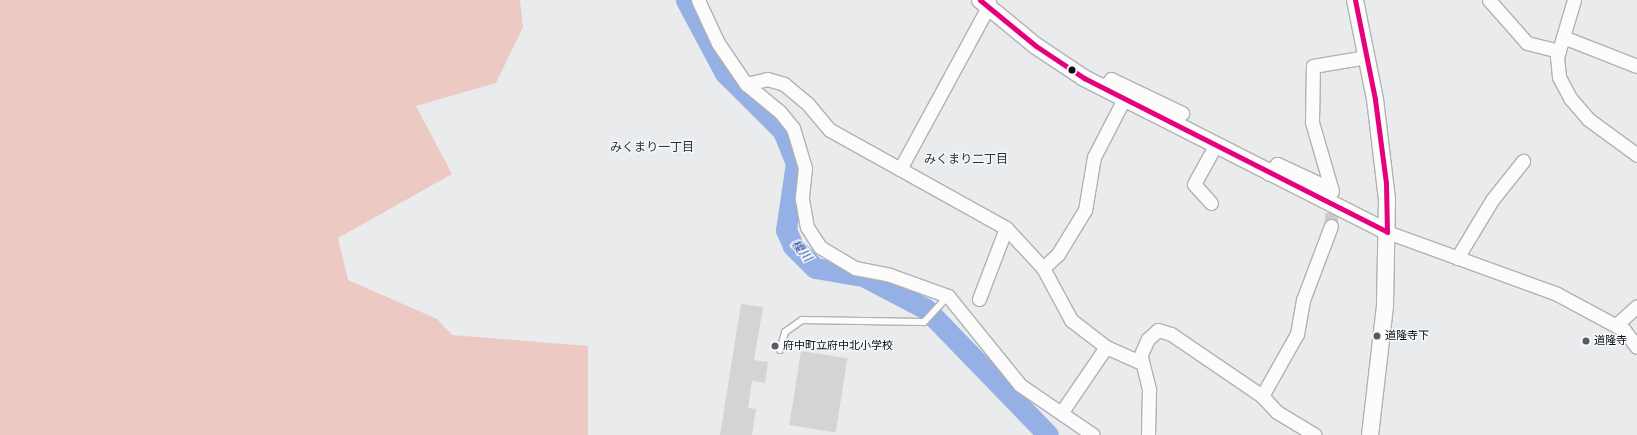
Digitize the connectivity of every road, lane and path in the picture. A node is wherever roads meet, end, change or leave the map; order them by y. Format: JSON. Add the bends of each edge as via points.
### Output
{"nodes":[{"id":1,"x":698,"y":0,"type":"edge"},
{"id":2,"x":1355,"y":0,"type":"edge"},
{"id":3,"x":1490,"y":0,"type":"edge"},
{"id":4,"x":1574,"y":0,"type":"edge"},
{"id":5,"x":986,"y":2,"type":"edge"},
{"id":6,"x":1563,"y":37,"type":"junction"},
{"id":7,"x":1559,"y":51,"type":"junction"},
{"id":8,"x":1366,"y":57,"type":"junction"},
{"id":9,"x":1637,"y":66,"type":"edge"},
{"id":10,"x":746,"y":84,"type":"junction"},
{"id":11,"x":1104,"y":89,"type":"junction"},
{"id":12,"x":1124,"y":99,"type":"junction"},
{"id":13,"x":1182,"y":113,"type":"dead end"},
{"id":14,"x":1215,"y":146,"type":"junction"},
{"id":15,"x":1637,"y":155,"type":"edge"},
{"id":16,"x":1523,"y":161,"type":"dead end"},
{"id":17,"x":900,"y":169,"type":"junction"},
{"id":18,"x":1269,"y":174,"type":"junction"},
{"id":19,"x":1211,"y":203,"type":"dead end"},
{"id":20,"x":1331,"y":226,"type":"tunnel mouth"},
{"id":21,"x":1006,"y":228,"type":"junction"},
{"id":22,"x":1387,"y":232,"type":"junction"},
{"id":23,"x":1457,"y":258,"type":"junction"},
{"id":24,"x":1043,"y":268,"type":"junction"},
{"id":25,"x":948,"y":296,"type":"junction"},
{"id":26,"x":979,"y":299,"type":"dead end"},
{"id":27,"x":1637,"y":306,"type":"edge"},
{"id":28,"x":1616,"y":325,"type":"junction"},
{"id":29,"x":1106,"y":347,"type":"junction"},
{"id":30,"x":1637,"y":347,"type":"edge"},
{"id":31,"x":780,"y":350,"type":"dead end"},
{"id":32,"x":1141,"y":357,"type":"junction"},
{"id":33,"x":1262,"y":396,"type":"junction"},
{"id":34,"x":1061,"y":413,"type":"junction"},
{"id":35,"x":1093,"y":435,"type":"edge"},
{"id":36,"x":1148,"y":435,"type":"edge"},
{"id":37,"x":1315,"y":435,"type":"edge"},
{"id":38,"x":1370,"y":435,"type":"edge"}],
"edges":[{"from":1,"to":10,"type":"street","via":[[718,43]]},
{"from":2,"to":8,"type":"street"},
{"from":3,"to":7,"type":"street","via":[[1527,43]]},
{"from":4,"to":6,"type":"street"},
{"from":5,"to":11,"type":"street","via":[[1052,58]]},
{"from":5,"to":17,"type":"street"},
{"from":6,"to":7,"type":"street"},
{"from":6,"to":9,"type":"street"},
{"from":7,"to":15,"type":"street","via":[[1559,77],[1570,98],[1588,119]]},
{"from":8,"to":18,"type":"street","via":[[1313,66],[1312,122],[1332,190],[1277,164]]},
{"from":8,"to":22,"type":"street","via":[[1386,183]]},
{"from":10,"to":17,"type":"street","via":[[766,79],[784,84],[807,103],[830,130]]},
{"from":10,"to":25,"type":"street","via":[[780,112],[793,128],[805,168],[802,199],[807,227],[820,247],[855,268],[890,275]]},
{"from":11,"to":12,"type":"street"},
{"from":11,"to":13,"type":"street","via":[[1111,79]]},
{"from":12,"to":14,"type":"street"},
{"from":12,"to":24,"type":"street","via":[[1094,157],[1085,210],[1063,247]]},
{"from":14,"to":18,"type":"street"},
{"from":14,"to":19,"type":"street","via":[[1194,184]]},
{"from":16,"to":23,"type":"street","via":[[1492,200]]},
{"from":17,"to":21,"type":"street"},
{"from":18,"to":22,"type":"street"},
{"from":20,"to":33,"type":"street","via":[[1303,300],[1297,334]]},
{"from":21,"to":24,"type":"street"},
{"from":21,"to":26,"type":"street"},
{"from":22,"to":23,"type":"street"},
{"from":22,"to":38,"type":"street","via":[[1385,306]]},
{"from":23,"to":28,"type":"street","via":[[1558,294]]},
{"from":24,"to":29,"type":"street","via":[[1071,320]]},
{"from":25,"to":31,"type":"lane","via":[[924,322],[802,320],[785,332]]},
{"from":25,"to":34,"type":"street","via":[[1020,385]]},
{"from":27,"to":28,"type":"street"},
{"from":28,"to":30,"type":"street","via":[[1624,330]]},
{"from":29,"to":32,"type":"street","via":[[1133,361]]},
{"from":29,"to":34,"type":"street"},
{"from":32,"to":33,"type":"street","via":[[1148,339],[1158,330],[1171,334]]},
{"from":32,"to":36,"type":"street","via":[[1149,390]]},
{"from":33,"to":37,"type":"street","via":[[1277,412]]},
{"from":34,"to":35,"type":"street"}]}
